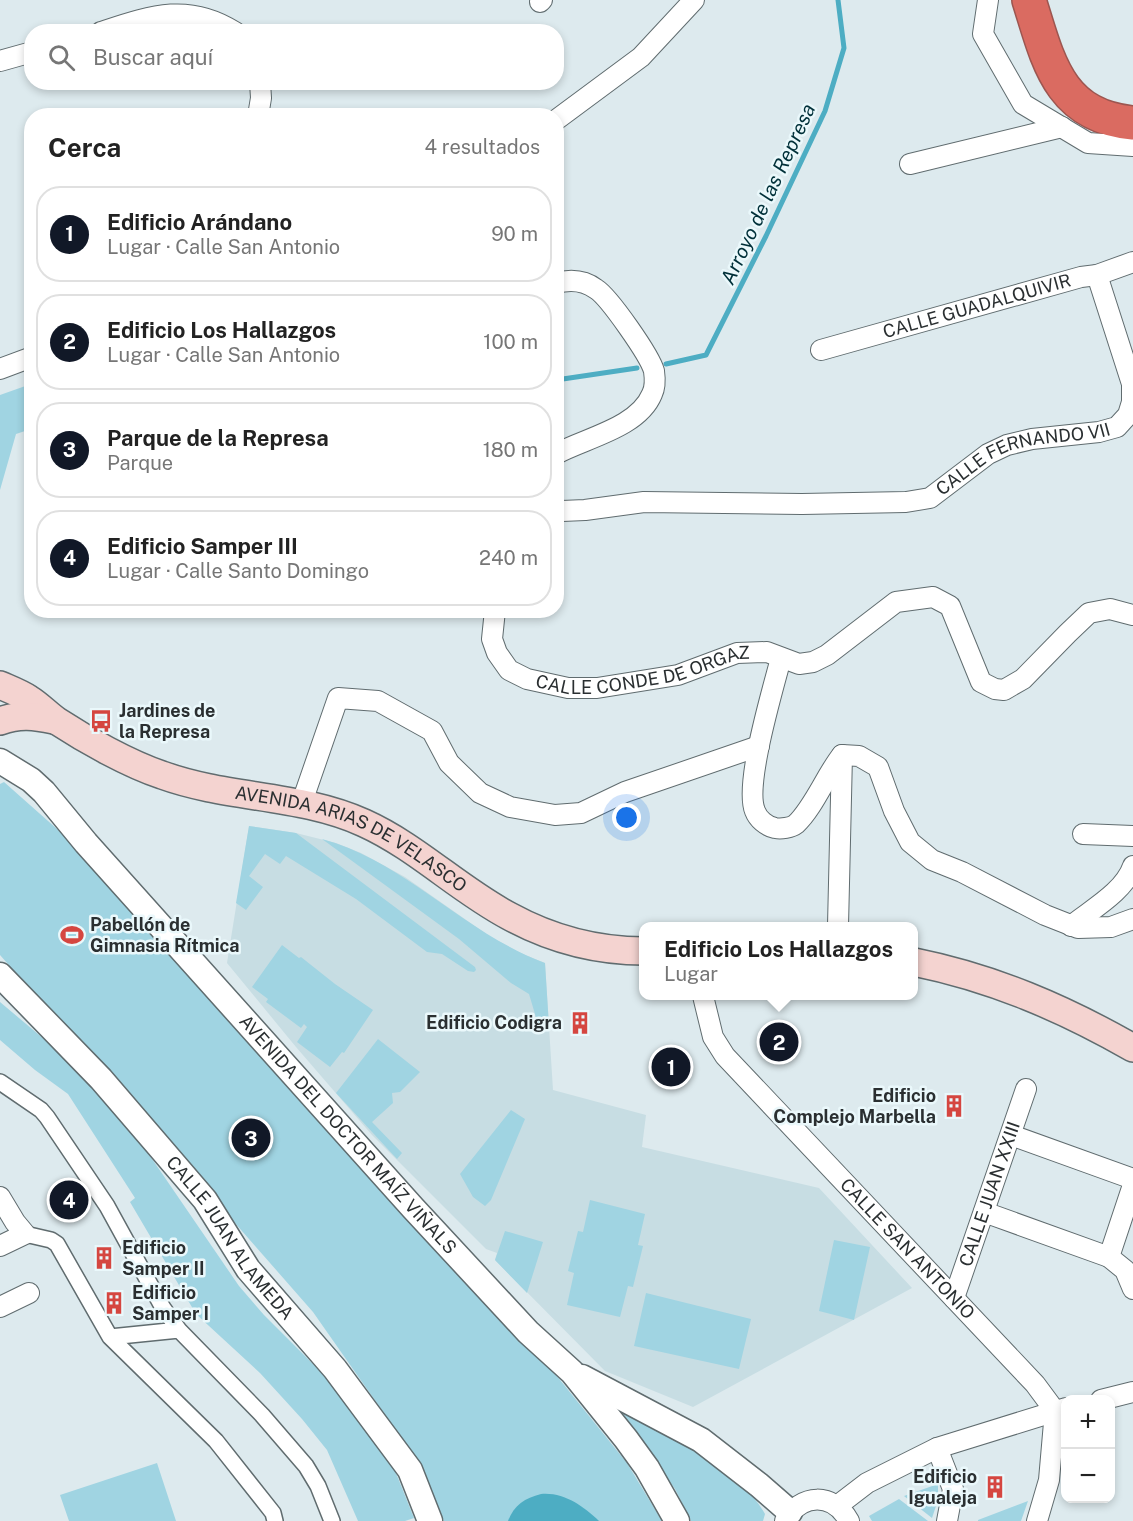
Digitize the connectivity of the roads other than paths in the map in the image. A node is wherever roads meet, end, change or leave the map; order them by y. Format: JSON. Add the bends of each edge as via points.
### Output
{"nodes":[{"id":1,"x":694,"y":0,"type":"edge"},
{"id":2,"x":988,"y":0,"type":"edge"},
{"id":3,"x":1029,"y":0,"type":"edge"},
{"id":4,"x":1045,"y":0,"type":"edge"},
{"id":5,"x":126,"y":24,"type":"edge"},
{"id":6,"x":223,"y":24,"type":"edge"},
{"id":7,"x":24,"y":54,"type":"edge"},
{"id":8,"x":0,"y":61,"type":"edge"},
{"id":9,"x":260,"y":90,"type":"edge"},
{"id":10,"x":1133,"y":106,"type":"edge"},
{"id":11,"x":259,"y":108,"type":"edge"},
{"id":12,"x":564,"y":114,"type":"edge"},
{"id":13,"x":1133,"y":123,"type":"edge"},
{"id":14,"x":1062,"y":127,"type":"junction"},
{"id":15,"x":1133,"y":146,"type":"edge"},
{"id":16,"x":910,"y":164,"type":"dead end"},
{"id":17,"x":1133,"y":262,"type":"edge"},
{"id":18,"x":1097,"y":275,"type":"junction"},
{"id":19,"x":564,"y":282,"type":"edge"},
{"id":20,"x":820,"y":350,"type":"dead end"},
{"id":21,"x":24,"y":360,"type":"edge"},
{"id":22,"x":0,"y":369,"type":"edge"},
{"id":23,"x":564,"y":451,"type":"edge"},
{"id":24,"x":564,"y":511,"type":"edge"},
{"id":25,"x":1133,"y":615,"type":"edge"},
{"id":26,"x":494,"y":618,"type":"edge"},
{"id":27,"x":781,"y":658,"type":"junction"},
{"id":28,"x":0,"y":685,"type":"edge"},
{"id":29,"x":0,"y":721,"type":"edge"},
{"id":30,"x":58,"y":721,"type":"junction"},
{"id":31,"x":759,"y":746,"type":"junction"},
{"id":32,"x":842,"y":755,"type":"junction"},
{"id":33,"x":0,"y":762,"type":"edge"},
{"id":34,"x":302,"y":802,"type":"junction"},
{"id":35,"x":1083,"y":834,"type":"dead end"},
{"id":36,"x":1133,"y":836,"type":"edge"},
{"id":37,"x":1133,"y":866,"type":"edge"},
{"id":38,"x":1133,"y":919,"type":"edge"},
{"id":39,"x":838,"y":922,"type":"edge"},
{"id":40,"x":1071,"y":926,"type":"junction"},
{"id":41,"x":639,"y":951,"type":"edge"},
{"id":42,"x":918,"y":963,"type":"edge"},
{"id":43,"x":1,"y":977,"type":"edge"},
{"id":44,"x":704,"y":1000,"type":"edge"},
{"id":45,"x":1133,"y":1048,"type":"edge"},
{"id":46,"x":0,"y":1082,"type":"edge"},
{"id":47,"x":1026,"y":1089,"type":"dead end"},
{"id":48,"x":1011,"y":1135,"type":"junction"},
{"id":49,"x":1133,"y":1179,"type":"edge"},
{"id":50,"x":1133,"y":1185,"type":"edge"},
{"id":51,"x":0,"y":1197,"type":"edge"},
{"id":52,"x":984,"y":1212,"type":"junction"},
{"id":53,"x":25,"y":1234,"type":"junction"},
{"id":54,"x":0,"y":1246,"type":"edge"},
{"id":55,"x":1109,"y":1257,"type":"junction"},
{"id":56,"x":1133,"y":1289,"type":"edge"},
{"id":57,"x":29,"y":1293,"type":"dead end"},
{"id":58,"x":954,"y":1298,"type":"junction"},
{"id":59,"x":0,"y":1306,"type":"edge"},
{"id":60,"x":179,"y":1330,"type":"junction"},
{"id":61,"x":110,"y":1337,"type":"junction"},
{"id":62,"x":572,"y":1372,"type":"junction"},
{"id":63,"x":1133,"y":1392,"type":"edge"},
{"id":64,"x":1115,"y":1396,"type":"edge"},
{"id":65,"x":1060,"y":1409,"type":"edge"},
{"id":66,"x":937,"y":1448,"type":"junction"},
{"id":67,"x":843,"y":1513,"type":"edge"},
{"id":68,"x":788,"y":1517,"type":"edge"},
{"id":69,"x":275,"y":1521,"type":"edge"},
{"id":70,"x":332,"y":1521,"type":"edge"},
{"id":71,"x":430,"y":1521,"type":"edge"},
{"id":72,"x":678,"y":1521,"type":"edge"},
{"id":73,"x":947,"y":1521,"type":"edge"},
{"id":74,"x":1037,"y":1521,"type":"edge"}],
"edges":[{"from":1,"to":12,"type":"street","via":[[641,57]]},
{"from":2,"to":14,"type":"street","via":[[983,34],[1023,104]]},
{"from":3,"to":13,"type":"highway","via":[[1050,65],[1070,97],[1103,116]]},
{"from":4,"to":10,"type":"highway","via":[[1068,66],[1092,91]]},
{"from":5,"to":6,"type":"street","via":[[169,15],[196,15]]},
{"from":7,"to":8,"type":"street"},
{"from":9,"to":11,"type":"street"},
{"from":14,"to":15,"type":"street","via":[[1088,143]]},
{"from":14,"to":16,"type":"street"},
{"from":17,"to":18,"type":"street","name":"CALLE GUADALQUIVIR"},
{"from":18,"to":20,"type":"street","name":"CALLE GUADALQUIVIR"},
{"from":18,"to":24,"type":"street","name":"CALLE FERNANDO VII","via":[[1132,384],[1128,416],[1117,428],[1007,445],[988,454],[930,498],[906,502],[644,502]]},
{"from":19,"to":23,"type":"street","via":[[580,281],[598,289],[647,356],[655,382],[653,394],[631,418]]},
{"from":21,"to":22,"type":"street"},
{"from":25,"to":27,"type":"street","name":"CALLE CONDE DE ORGAZ","via":[[1110,609],[1089,613],[1023,679],[1004,690],[981,682],[950,606],[933,597],[896,602],[813,662],[799,664]]},
{"from":26,"to":27,"type":"street","name":"CALLE CONDE DE ORGAZ","via":[[492,639],[510,670],[527,679],[568,688],[597,688],[678,675],[737,653],[767,652]]},
{"from":27,"to":31,"type":"street"},
{"from":28,"to":30,"type":"main road","name":"AVENIDA ARIAS DE VELASCO","via":[[27,698]]},
{"from":29,"to":30,"type":"main road","name":"AVENIDA ARIAS DE VELASCO","via":[[20,715]]},
{"from":30,"to":34,"type":"main road","name":"AVENIDA ARIAS DE VELASCO","via":[[136,766],[164,776],[199,786]]},
{"from":31,"to":32,"type":"street","via":[[752,787],[754,809],[761,821],[781,829],[794,826]]},
{"from":31,"to":34,"type":"street","via":[[625,792],[581,813],[555,815],[510,807],[480,793],[449,762],[432,731],[378,701],[338,698]]},
{"from":32,"to":39,"type":"street"},
{"from":32,"to":40,"type":"street","via":[[859,756],[878,767],[910,842],[932,860]]},
{"from":33,"to":62,"type":"street","name":"AVENIDA DEL DOCTOR MAÍZ VIÑALS","via":[[44,792],[390,1184],[528,1332]]},
{"from":34,"to":41,"type":"main road","name":"AVENIDA ARIAS DE VELASCO","via":[[335,811],[392,838],[507,915],[534,928],[586,945]]},
{"from":35,"to":36,"type":"street"},
{"from":37,"to":40,"type":"street","via":[[1113,893]]},
{"from":38,"to":40,"type":"street","via":[[1111,927]]},
{"from":42,"to":45,"type":"main road","via":[[956,970],[1007,987],[1089,1023]]},
{"from":43,"to":71,"type":"street","name":"CALLE JUAN ALAMEDA","via":[[101,1079],[205,1200],[248,1269],[335,1369],[410,1470]]},
{"from":44,"to":58,"type":"street","name":"CALLE SAN ANTONIO","via":[[713,1037],[725,1056]]},
{"from":46,"to":60,"type":"street","via":[[42,1110],[107,1206]]},
{"from":47,"to":48,"type":"street","name":"CALLE JUAN XXIII"},
{"from":48,"to":49,"type":"street"},
{"from":48,"to":52,"type":"street","name":"CALLE JUAN XXIII"},
{"from":50,"to":55,"type":"street"},
{"from":51,"to":53,"type":"street"},
{"from":52,"to":55,"type":"street"},
{"from":52,"to":58,"type":"street","name":"CALLE JUAN XXIII"},
{"from":53,"to":54,"type":"street"},
{"from":53,"to":61,"type":"street","via":[[57,1244]]},
{"from":55,"to":56,"type":"street","via":[[1125,1270]]},
{"from":57,"to":59,"type":"street"},
{"from":58,"to":65,"type":"street","name":"CALLE SAN ANTONIO"},
{"from":60,"to":61,"type":"street"},
{"from":60,"to":70,"type":"street","via":[[306,1466]]},
{"from":61,"to":69,"type":"street","via":[[216,1442],[273,1513]]},
{"from":62,"to":68,"type":"street","via":[[701,1440],[759,1485]]},
{"from":62,"to":72,"type":"street","name":"AVENIDA DEL DOCTOR MAÍZ VIÑALS","via":[[627,1439]]},
{"from":63,"to":64,"type":"street"},
{"from":65,"to":66,"type":"street"},
{"from":65,"to":74,"type":"street","via":[[1049,1480]]},
{"from":66,"to":67,"type":"street","via":[[867,1483]]},
{"from":66,"to":73,"type":"street","via":[[953,1489]]},
{"from":67,"to":68,"type":"street","via":[[818,1499],[798,1505]]}]}
